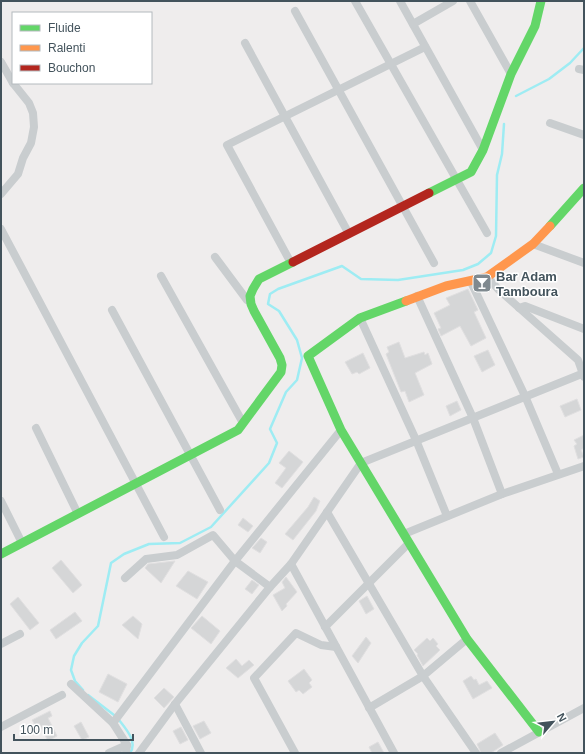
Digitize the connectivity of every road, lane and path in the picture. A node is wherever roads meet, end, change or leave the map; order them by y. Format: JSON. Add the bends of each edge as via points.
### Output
{"nodes":[{"id":1,"x":355,"y":1,"type":"edge"},
{"id":2,"x":400,"y":1,"type":"edge"},
{"id":3,"x":453,"y":1,"type":"edge"},
{"id":4,"x":470,"y":1,"type":"edge"},
{"id":5,"x":541,"y":1,"type":"edge"},
{"id":6,"x":295,"y":11,"type":"dead end"},
{"id":7,"x":413,"y":24,"type":"junction"},
{"id":8,"x":245,"y":43,"type":"dead end"},
{"id":9,"x":425,"y":46,"type":"junction"},
{"id":10,"x":1,"y":62,"type":"edge"},
{"id":11,"x":391,"y":64,"type":"junction"},
{"id":12,"x":511,"y":74,"type":"junction"},
{"id":13,"x":12,"y":81,"type":"edge"},
{"id":14,"x":14,"y":84,"type":"edge"},
{"id":15,"x":338,"y":90,"type":"junction"},
{"id":16,"x":285,"y":117,"type":"junction"},
{"id":17,"x":550,"y":123,"type":"dead end"},
{"id":18,"x":584,"y":135,"type":"edge"},
{"id":19,"x":483,"y":150,"type":"junction"},
{"id":20,"x":457,"y":179,"type":"junction"},
{"id":21,"x":584,"y":188,"type":"edge"},
{"id":22,"x":1,"y":194,"type":"edge"},
{"id":23,"x":581,"y":197,"type":"edge"},
{"id":24,"x":403,"y":207,"type":"junction"},
{"id":25,"x":1,"y":229,"type":"edge"},
{"id":26,"x":487,"y":233,"type":"dead end"},
{"id":27,"x":349,"y":234,"type":"junction"},
{"id":28,"x":533,"y":244,"type":"junction"},
{"id":29,"x":215,"y":257,"type":"dead end"},
{"id":30,"x":291,"y":263,"type":"junction"},
{"id":31,"x":584,"y":263,"type":"edge"},
{"id":32,"x":434,"y":264,"type":"dead end"},
{"id":33,"x":161,"y":276,"type":"dead end"},
{"id":34,"x":487,"y":277,"type":"junction"},
{"id":35,"x":471,"y":282,"type":"junction"},
{"id":36,"x":417,"y":296,"type":"junction"},
{"id":37,"x":250,"y":300,"type":"junction"},
{"id":38,"x":519,"y":308,"type":"junction"},
{"id":39,"x":112,"y":310,"type":"dead end"},
{"id":40,"x":360,"y":318,"type":"junction"},
{"id":41,"x":584,"y":329,"type":"edge"},
{"id":42,"x":584,"y":374,"type":"edge"},
{"id":43,"x":525,"y":396,"type":"junction"},
{"id":44,"x":473,"y":418,"type":"junction"},
{"id":45,"x":243,"y":423,"type":"junction"},
{"id":46,"x":36,"y":428,"type":"dead end"},
{"id":47,"x":341,"y":430,"type":"junction"},
{"id":48,"x":416,"y":440,"type":"junction"},
{"id":49,"x":190,"y":455,"type":"junction"},
{"id":50,"x":361,"y":463,"type":"junction"},
{"id":51,"x":584,"y":466,"type":"edge"},
{"id":52,"x":558,"y":474,"type":"junction"},
{"id":53,"x":136,"y":484,"type":"junction"},
{"id":54,"x":502,"y":494,"type":"junction"},
{"id":55,"x":1,"y":501,"type":"edge"},
{"id":56,"x":220,"y":510,"type":"dead end"},
{"id":57,"x":327,"y":512,"type":"junction"},
{"id":58,"x":78,"y":514,"type":"junction"},
{"id":59,"x":447,"y":516,"type":"junction"},
{"id":60,"x":404,"y":534,"type":"junction"},
{"id":61,"x":164,"y":537,"type":"dead end"},
{"id":62,"x":22,"y":543,"type":"junction"},
{"id":63,"x":409,"y":543,"type":"junction"},
{"id":64,"x":1,"y":554,"type":"edge"},
{"id":65,"x":236,"y":561,"type":"junction"},
{"id":66,"x":291,"y":564,"type":"junction"},
{"id":67,"x":125,"y":578,"type":"dead end"},
{"id":68,"x":368,"y":584,"type":"junction"},
{"id":69,"x":270,"y":587,"type":"junction"},
{"id":70,"x":325,"y":627,"type":"junction"},
{"id":71,"x":20,"y":634,"type":"dead end"},
{"id":72,"x":467,"y":639,"type":"junction"},
{"id":73,"x":1,"y":644,"type":"edge"},
{"id":74,"x":336,"y":647,"type":"junction"},
{"id":75,"x":423,"y":676,"type":"junction"},
{"id":76,"x":71,"y":684,"type":"dead end"},
{"id":77,"x":62,"y":695,"type":"dead end"},
{"id":78,"x":175,"y":704,"type":"junction"},
{"id":79,"x":369,"y":708,"type":"junction"},
{"id":80,"x":584,"y":708,"type":"edge"},
{"id":81,"x":113,"y":724,"type":"junction"},
{"id":82,"x":1,"y":727,"type":"edge"},
{"id":83,"x":539,"y":732,"type":"junction"},
{"id":84,"x":126,"y":750,"type":"edge"},
{"id":85,"x":109,"y":753,"type":"edge"},
{"id":86,"x":139,"y":753,"type":"edge"},
{"id":87,"x":201,"y":753,"type":"edge"},
{"id":88,"x":295,"y":753,"type":"edge"},
{"id":89,"x":394,"y":753,"type":"edge"},
{"id":90,"x":476,"y":753,"type":"edge"},
{"id":91,"x":501,"y":753,"type":"edge"}],
"edges":[{"from":1,"to":11,"type":"street"},
{"from":2,"to":7,"type":"street"},
{"from":3,"to":7,"type":"street"},
{"from":4,"to":12,"type":"street"},
{"from":5,"to":12,"type":"street","via":[[535,26]]},
{"from":6,"to":15,"type":"street"},
{"from":7,"to":9,"type":"street"},
{"from":8,"to":16,"type":"street"},
{"from":9,"to":11,"type":"street"},
{"from":9,"to":19,"type":"street"},
{"from":10,"to":13,"type":"street"},
{"from":11,"to":15,"type":"street"},
{"from":11,"to":20,"type":"street"},
{"from":12,"to":19,"type":"street"},
{"from":14,"to":22,"type":"street","via":[[29,104],[34,127],[31,143],[18,174]]},
{"from":15,"to":16,"type":"street"},
{"from":15,"to":24,"type":"street"},
{"from":16,"to":27,"type":"street"},
{"from":16,"to":30,"type":"street","via":[[227,145]]},
{"from":17,"to":18,"type":"street"},
{"from":19,"to":20,"type":"street","via":[[471,172]]},
{"from":20,"to":24,"type":"street"},
{"from":20,"to":26,"type":"street"},
{"from":21,"to":23,"type":"street"},
{"from":23,"to":28,"type":"street"},
{"from":24,"to":27,"type":"street"},
{"from":24,"to":32,"type":"street"},
{"from":25,"to":53,"type":"street"},
{"from":27,"to":30,"type":"street"},
{"from":28,"to":31,"type":"street"},
{"from":28,"to":34,"type":"street"},
{"from":29,"to":37,"type":"street","via":[[246,300]]},
{"from":30,"to":37,"type":"street","via":[[259,280],[253,288]]},
{"from":33,"to":45,"type":"street"},
{"from":34,"to":35,"type":"street"},
{"from":34,"to":38,"type":"street"},
{"from":35,"to":36,"type":"street","via":[[446,286]]},
{"from":35,"to":43,"type":"street"},
{"from":36,"to":40,"type":"street"},
{"from":36,"to":44,"type":"street"},
{"from":37,"to":45,"type":"street","via":[[256,316],[280,358],[282,372]]},
{"from":38,"to":41,"type":"street","via":[[525,306]]},
{"from":38,"to":42,"type":"street","via":[[578,360]]},
{"from":39,"to":49,"type":"street"},
{"from":40,"to":47,"type":"street","via":[[308,356]]},
{"from":40,"to":48,"type":"street"},
{"from":42,"to":43,"type":"street"},
{"from":43,"to":44,"type":"street"},
{"from":43,"to":52,"type":"street"},
{"from":44,"to":48,"type":"street"},
{"from":44,"to":54,"type":"street"},
{"from":45,"to":49,"type":"street","via":[[238,430]]},
{"from":46,"to":58,"type":"street"},
{"from":47,"to":50,"type":"street"},
{"from":47,"to":65,"type":"street"},
{"from":48,"to":50,"type":"street"},
{"from":48,"to":59,"type":"street"},
{"from":49,"to":53,"type":"street"},
{"from":49,"to":56,"type":"street"},
{"from":50,"to":57,"type":"street"},
{"from":50,"to":60,"type":"street"},
{"from":51,"to":52,"type":"street"},
{"from":52,"to":54,"type":"street"},
{"from":53,"to":58,"type":"street"},
{"from":53,"to":61,"type":"street"},
{"from":54,"to":59,"type":"street"},
{"from":55,"to":62,"type":"street"},
{"from":57,"to":66,"type":"street"},
{"from":57,"to":68,"type":"street"},
{"from":58,"to":62,"type":"street"},
{"from":59,"to":60,"type":"street"},
{"from":60,"to":63,"type":"street"},
{"from":62,"to":64,"type":"street"},
{"from":63,"to":68,"type":"street"},
{"from":63,"to":72,"type":"street"},
{"from":65,"to":67,"type":"street","via":[[213,535],[177,555],[146,559]]},
{"from":65,"to":69,"type":"street"},
{"from":65,"to":81,"type":"street"},
{"from":66,"to":69,"type":"street"},
{"from":66,"to":70,"type":"street"},
{"from":68,"to":70,"type":"street"},
{"from":68,"to":75,"type":"street"},
{"from":69,"to":78,"type":"street"},
{"from":70,"to":74,"type":"street"},
{"from":71,"to":73,"type":"street"},
{"from":72,"to":75,"type":"street"},
{"from":72,"to":83,"type":"street"},
{"from":74,"to":79,"type":"street"},
{"from":74,"to":88,"type":"street","via":[[320,645],[296,633],[254,678]]},
{"from":75,"to":79,"type":"street"},
{"from":75,"to":90,"type":"street"},
{"from":76,"to":81,"type":"street"},
{"from":77,"to":82,"type":"street"},
{"from":78,"to":86,"type":"street"},
{"from":78,"to":87,"type":"street"},
{"from":79,"to":89,"type":"street"},
{"from":80,"to":83,"type":"street"},
{"from":81,"to":84,"type":"street"},
{"from":83,"to":91,"type":"street"},
{"from":84,"to":85,"type":"street"}]}
